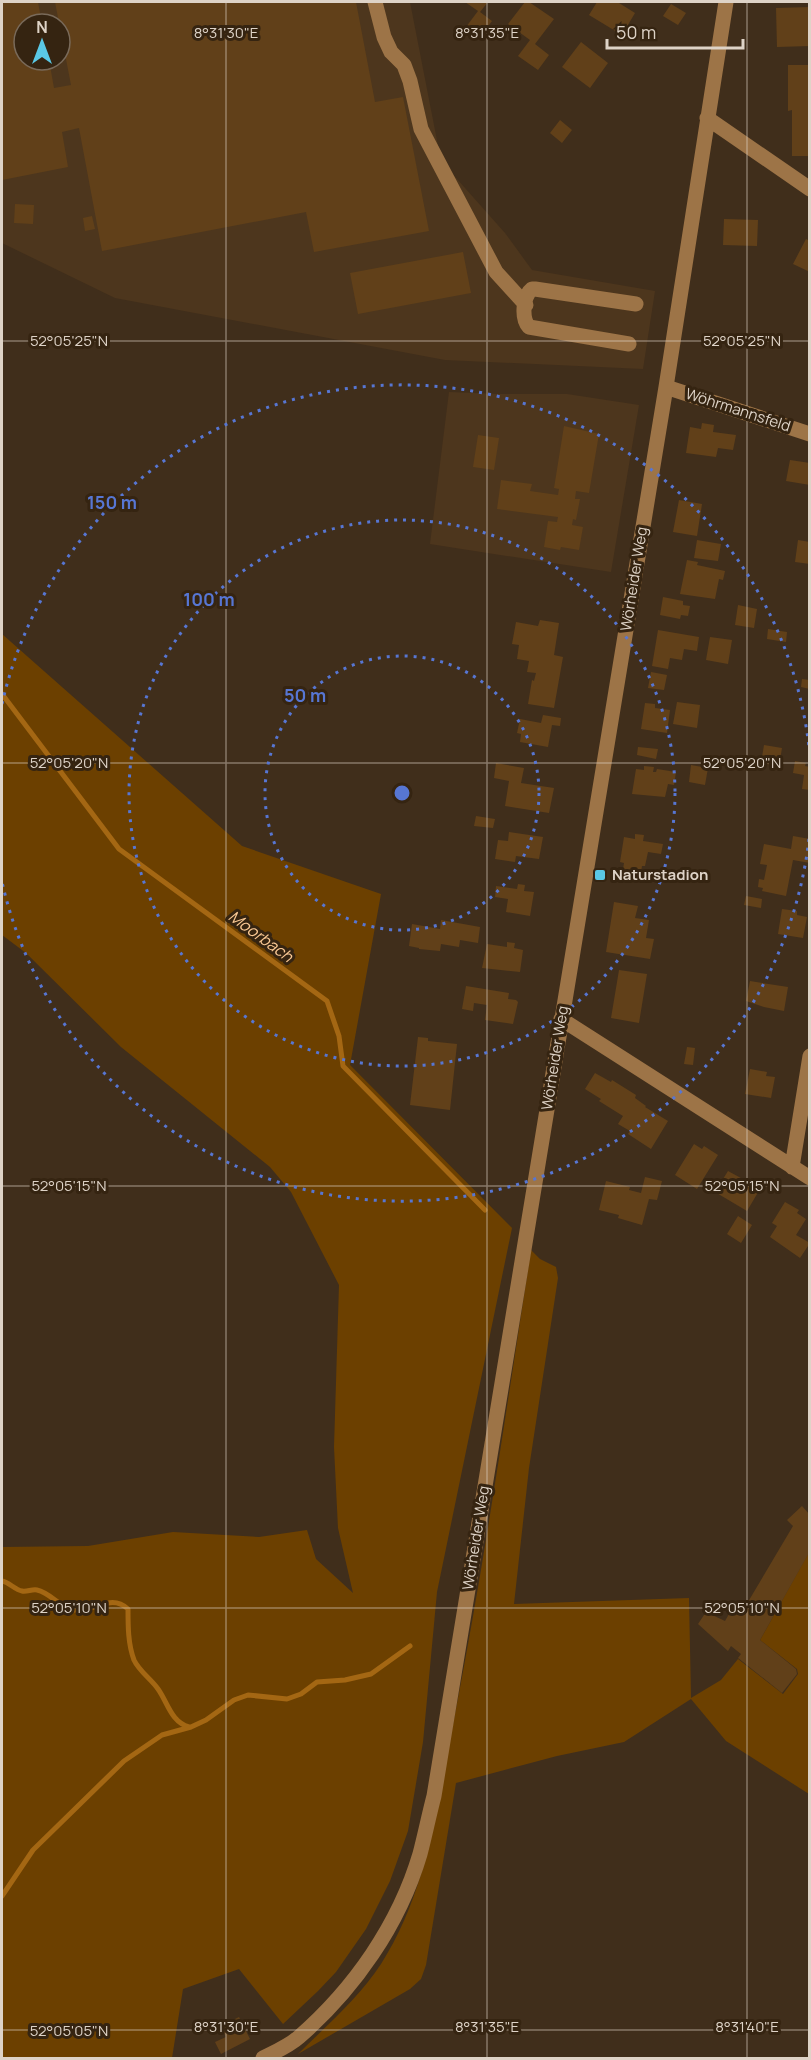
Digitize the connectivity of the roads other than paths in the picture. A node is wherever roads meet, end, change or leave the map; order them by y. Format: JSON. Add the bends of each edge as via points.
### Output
{"nodes":[{"id":1,"x":375,"y":2,"type":"edge"},
{"id":2,"x":726,"y":2,"type":"edge"},
{"id":3,"x":707,"y":118,"type":"junction"},
{"id":4,"x":810,"y":189,"type":"edge"},
{"id":5,"x":636,"y":304,"type":"dead end"},
{"id":6,"x":525,"y":305,"type":"junction"},
{"id":7,"x":628,"y":344,"type":"dead end"},
{"id":8,"x":666,"y":387,"type":"junction"},
{"id":9,"x":810,"y":434,"type":"edge"},
{"id":10,"x":561,"y":1019,"type":"junction"},
{"id":11,"x":810,"y":1056,"type":"edge"},
{"id":12,"x":792,"y":1167,"type":"junction"},
{"id":13,"x":810,"y":1178,"type":"edge"},
{"id":14,"x":263,"y":2058,"type":"edge"}],
"edges":[{"from":1,"to":6,"type":"street","via":[[384,37],[410,81],[421,129],[496,272]]},
{"from":2,"to":3,"type":"street","name":"Wörheider Weg"},
{"from":3,"to":4,"type":"street"},
{"from":3,"to":8,"type":"street","name":"Wörheider Weg"},
{"from":5,"to":6,"type":"street","via":[[531,289]]},
{"from":6,"to":7,"type":"street","via":[[524,318],[529,327]]},
{"from":8,"to":9,"type":"street","name":"Wöhrmannsfeld"},
{"from":8,"to":10,"type":"street","name":"Wörheider Weg"},
{"from":10,"to":12,"type":"street"},
{"from":10,"to":14,"type":"street","name":"Wörheider Weg","via":[[434,1796],[420,1855],[400,1907],[358,1974],[297,2039]]},
{"from":11,"to":12,"type":"street"},
{"from":12,"to":13,"type":"street"}]}
